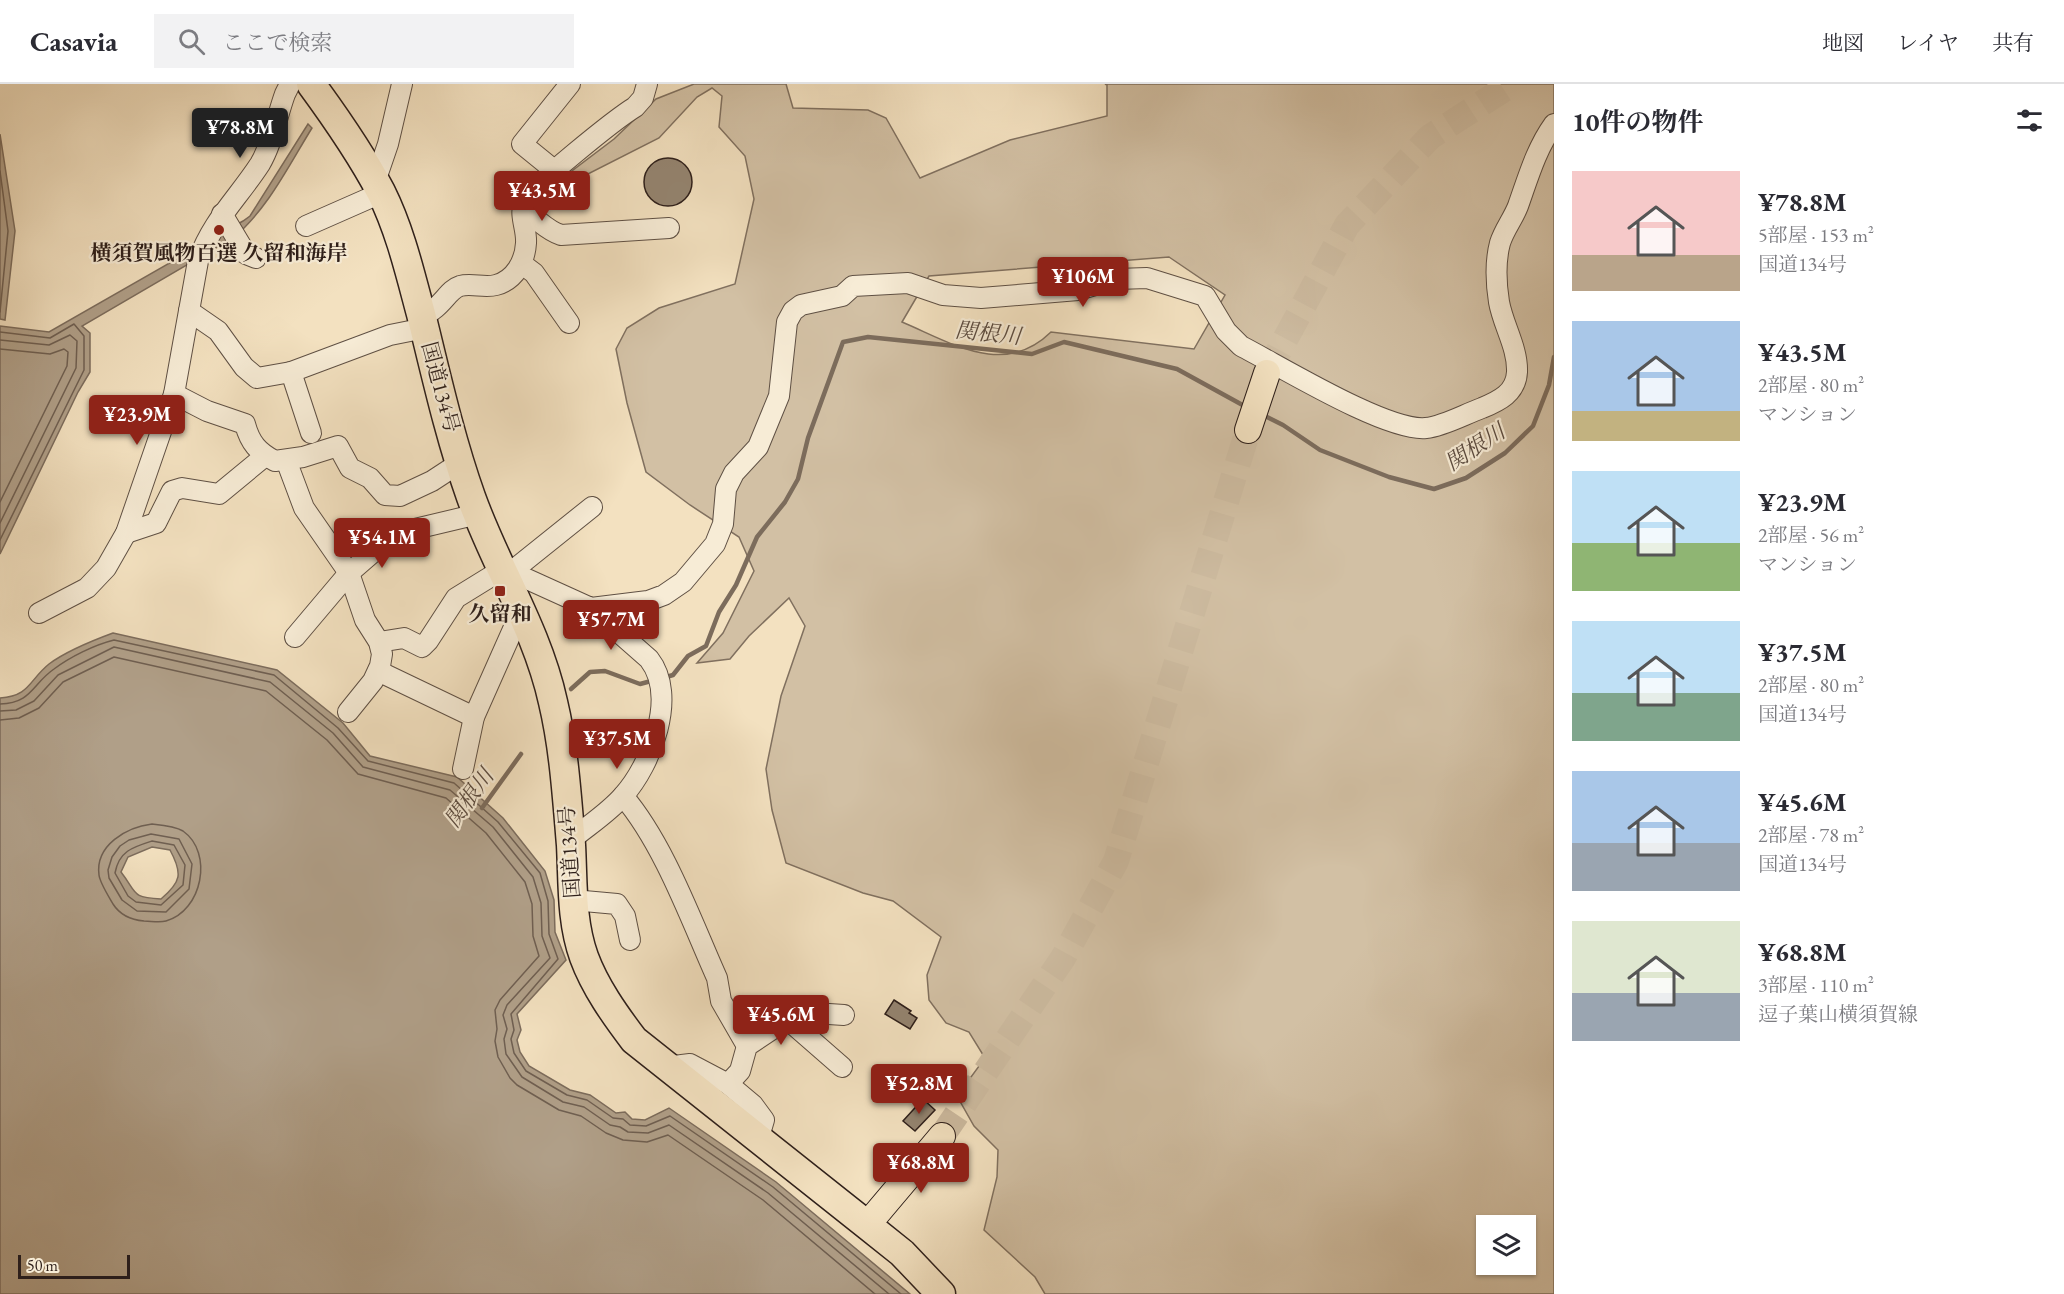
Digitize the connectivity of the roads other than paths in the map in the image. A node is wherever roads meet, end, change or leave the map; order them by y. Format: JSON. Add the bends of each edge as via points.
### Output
{"nodes":[{"id":1,"x":290,"y":84,"type":"edge"},
{"id":2,"x":311,"y":84,"type":"edge"},
{"id":3,"x":402,"y":84,"type":"edge"},
{"id":4,"x":570,"y":84,"type":"edge"},
{"id":5,"x":647,"y":84,"type":"edge"},
{"id":6,"x":1554,"y":124,"type":"edge"},
{"id":7,"x":554,"y":170,"type":"junction"},
{"id":8,"x":378,"y":187,"type":"junction"},
{"id":9,"x":523,"y":211,"type":"junction"},
{"id":10,"x":306,"y":226,"type":"dead end"},
{"id":11,"x":229,"y":227,"type":"junction"},
{"id":12,"x":669,"y":228,"type":"dead end"},
{"id":13,"x":256,"y":258,"type":"dead end"},
{"id":14,"x":522,"y":264,"type":"junction"},
{"id":15,"x":189,"y":310,"type":"junction"},
{"id":16,"x":423,"y":322,"type":"junction"},
{"id":17,"x":569,"y":323,"type":"dead end"},
{"id":18,"x":291,"y":372,"type":"junction"},
{"id":19,"x":1267,"y":373,"type":"tunnel mouth"},
{"id":20,"x":174,"y":394,"type":"junction"},
{"id":21,"x":1248,"y":430,"type":"tunnel mouth"},
{"id":22,"x":311,"y":433,"type":"dead end"},
{"id":23,"x":265,"y":456,"type":"junction"},
{"id":24,"x":286,"y":460,"type":"junction"},
{"id":25,"x":460,"y":462,"type":"junction"},
{"id":26,"x":592,"y":507,"type":"dead end"},
{"id":27,"x":478,"y":514,"type":"junction"},
{"id":28,"x":126,"y":533,"type":"junction"},
{"id":29,"x":349,"y":573,"type":"junction"},
{"id":30,"x":506,"y":575,"type":"junction"},
{"id":31,"x":591,"y":608,"type":"junction"},
{"id":32,"x":522,"y":609,"type":"junction"},
{"id":33,"x":39,"y":613,"type":"dead end"},
{"id":34,"x":295,"y":637,"type":"dead end"},
{"id":35,"x":379,"y":642,"type":"junction"},
{"id":36,"x":378,"y":671,"type":"junction"},
{"id":37,"x":348,"y":712,"type":"dead end"},
{"id":38,"x":474,"y":717,"type":"junction"},
{"id":39,"x":463,"y":769,"type":"dead end"},
{"id":40,"x":623,"y":796,"type":"junction"},
{"id":41,"x":570,"y":843,"type":"junction"},
{"id":42,"x":573,"y":900,"type":"junction"},
{"id":43,"x":630,"y":939,"type":"dead end"},
{"id":44,"x":844,"y":1015,"type":"dead end"},
{"id":45,"x":787,"y":1019,"type":"junction"},
{"id":46,"x":747,"y":1046,"type":"junction"},
{"id":47,"x":666,"y":1067,"type":"junction"},
{"id":48,"x":842,"y":1067,"type":"dead end"},
{"id":49,"x":728,"y":1083,"type":"junction"},
{"id":50,"x":942,"y":1136,"type":"tunnel mouth"},
{"id":51,"x":759,"y":1137,"type":"junction"},
{"id":52,"x":867,"y":1224,"type":"junction"},
{"id":53,"x":941,"y":1294,"type":"edge"}],
"edges":[{"from":1,"to":11,"type":"street","via":[[261,162]]},
{"from":2,"to":8,"type":"highway","name":"国道134号"},
{"from":3,"to":8,"type":"street"},
{"from":4,"to":7,"type":"street","via":[[522,144]]},
{"from":5,"to":7,"type":"street","via":[[635,107]]},
{"from":6,"to":31,"type":"street","via":[[1544,138],[1500,243],[1496,268],[1499,303],[1517,374],[1513,390],[1497,402],[1428,428],[1389,421],[1241,346],[1226,331],[1205,296],[1147,278],[1117,279],[1078,290],[981,298],[943,296],[908,283],[853,286],[842,296],[801,305],[792,311],[787,322],[778,396],[758,447],[734,473],[726,489],[723,524],[715,544],[683,582],[664,595],[648,601]]},
{"from":7,"to":9,"type":"street","via":[[524,201]]},
{"from":8,"to":10,"type":"street"},
{"from":8,"to":16,"type":"highway","name":"国道134号","via":[[401,244]]},
{"from":9,"to":12,"type":"street","via":[[548,231],[561,235]]},
{"from":9,"to":14,"type":"street","via":[[526,242]]},
{"from":11,"to":13,"type":"street","via":[[246,254]]},
{"from":11,"to":15,"type":"street","via":[[201,252]]},
{"from":14,"to":16,"type":"street","via":[[497,285],[460,286],[452,290]]},
{"from":14,"to":17,"type":"street","via":[[534,273]]},
{"from":15,"to":18,"type":"street","via":[[218,331],[256,378]]},
{"from":15,"to":20,"type":"street"},
{"from":16,"to":18,"type":"street"},
{"from":16,"to":25,"type":"highway","name":"国道134号"},
{"from":18,"to":22,"type":"street"},
{"from":19,"to":21,"type":"main road"},
{"from":20,"to":23,"type":"street","via":[[245,424],[249,438]]},
{"from":20,"to":28,"type":"street"},
{"from":23,"to":24,"type":"street","via":[[275,461]]},
{"from":23,"to":28,"type":"street","via":[[219,494],[182,488],[172,491],[156,523]]},
{"from":24,"to":25,"type":"street","via":[[338,446],[350,468],[370,478],[385,495],[400,496]]},
{"from":24,"to":29,"type":"street","via":[[304,508]]},
{"from":25,"to":27,"type":"highway","name":"国道134号"},
{"from":26,"to":30,"type":"street"},
{"from":27,"to":29,"type":"street","via":[[394,534]]},
{"from":27,"to":30,"type":"highway","name":"国道134号"},
{"from":28,"to":33,"type":"street","via":[[106,568],[87,588]]},
{"from":29,"to":34,"type":"street"},
{"from":29,"to":35,"type":"street","via":[[365,620]]},
{"from":30,"to":31,"type":"street","via":[[527,579]]},
{"from":30,"to":32,"type":"highway","name":"国道134号"},
{"from":30,"to":35,"type":"street","via":[[456,598],[422,647],[404,638]]},
{"from":31,"to":40,"type":"street","via":[[649,659],[657,669],[662,690],[660,721],[645,763]]},
{"from":32,"to":38,"type":"street"},
{"from":32,"to":41,"type":"highway","name":"国道134号","via":[[554,702]]},
{"from":35,"to":36,"type":"street","via":[[382,654]]},
{"from":36,"to":37,"type":"street"},
{"from":36,"to":38,"type":"street"},
{"from":38,"to":39,"type":"street"},
{"from":40,"to":41,"type":"street"},
{"from":40,"to":46,"type":"street","via":[[654,839],[717,978],[721,1002]]},
{"from":41,"to":42,"type":"highway","name":"国道134号"},
{"from":42,"to":43,"type":"street","via":[[617,904],[625,916]]},
{"from":42,"to":47,"type":"highway","name":"国道134号","via":[[584,958],[604,997],[634,1040]]},
{"from":44,"to":45,"type":"street","via":[[798,1012]]},
{"from":45,"to":46,"type":"street"},
{"from":45,"to":48,"type":"street"},
{"from":46,"to":49,"type":"street","via":[[740,1071]]},
{"from":47,"to":49,"type":"street","via":[[690,1064]]},
{"from":47,"to":51,"type":"highway","name":"国道134号"},
{"from":49,"to":51,"type":"street","via":[[764,1120]]},
{"from":50,"to":52,"type":"main road"},
{"from":51,"to":52,"type":"highway","name":"国道134号"},
{"from":52,"to":53,"type":"highway","name":"国道134号"}]}
